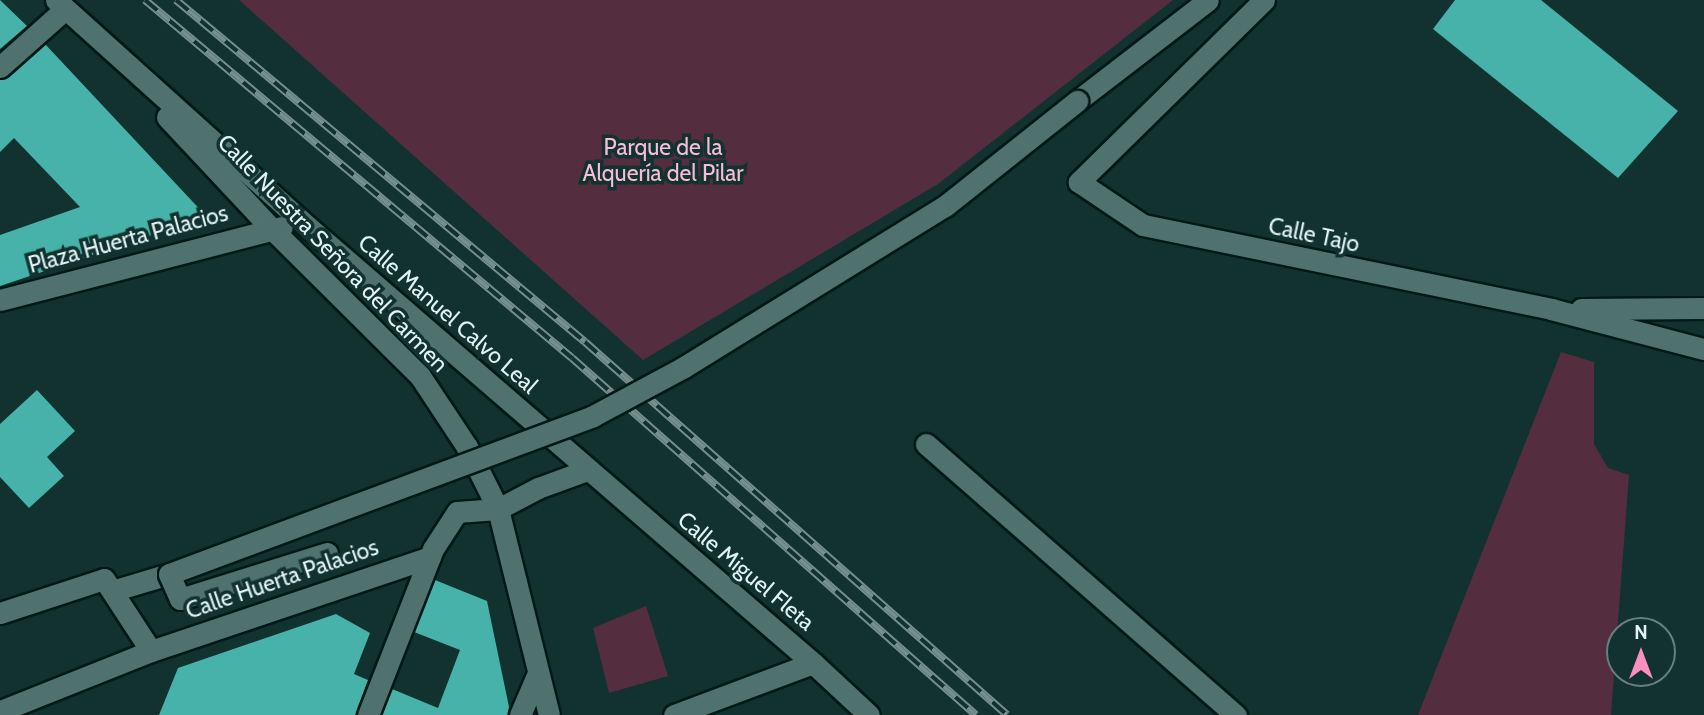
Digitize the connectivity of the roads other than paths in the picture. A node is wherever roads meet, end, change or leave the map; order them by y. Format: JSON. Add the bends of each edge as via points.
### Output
{"nodes":[{"id":1,"x":1208,"y":0,"type":"edge"},
{"id":2,"x":1264,"y":0,"type":"edge"},
{"id":3,"x":65,"y":9,"type":"edge"},
{"id":4,"x":0,"y":67,"type":"edge"},
{"id":5,"x":307,"y":226,"type":"junction"},
{"id":6,"x":271,"y":228,"type":"junction"},
{"id":7,"x":0,"y":300,"type":"edge"},
{"id":8,"x":1704,"y":308,"type":"edge"},
{"id":9,"x":1551,"y":309,"type":"junction"},
{"id":10,"x":1704,"y":349,"type":"edge"},
{"id":11,"x":926,"y":444,"type":"dead end"},
{"id":12,"x":587,"y":470,"type":"junction"},
{"id":13,"x":498,"y":509,"type":"junction"},
{"id":14,"x":327,"y":553,"type":"dead end"},
{"id":15,"x":430,"y":557,"type":"junction"},
{"id":16,"x":170,"y":574,"type":"junction"},
{"id":17,"x":112,"y":591,"type":"junction"},
{"id":18,"x":0,"y":613,"type":"edge"},
{"id":19,"x":151,"y":651,"type":"junction"},
{"id":20,"x":813,"y":663,"type":"junction"},
{"id":21,"x":538,"y":673,"type":"junction"},
{"id":22,"x":0,"y":710,"type":"edge"},
{"id":23,"x":368,"y":715,"type":"edge"},
{"id":24,"x":520,"y":715,"type":"edge"},
{"id":25,"x":549,"y":715,"type":"edge"},
{"id":26,"x":674,"y":715,"type":"edge"},
{"id":27,"x":869,"y":715,"type":"edge"},
{"id":28,"x":1236,"y":715,"type":"edge"}],
"edges":[{"from":1,"to":16,"type":"street","bridge":true,"via":[[945,206],[684,367],[593,416]]},
{"from":2,"to":9,"type":"street","name":"Calle Tajo","via":[[1079,182],[1143,225]]},
{"from":3,"to":4,"type":"street"},
{"from":3,"to":5,"type":"street","name":"Calle Manuel Calvo Leal"},
{"from":3,"to":6,"type":"street","name":"Calle Nuestra Señora del Carmen"},
{"from":5,"to":6,"type":"street","name":"Plaza Huerta Palacios"},
{"from":5,"to":12,"type":"street","name":"Calle Manuel Calvo Leal"},
{"from":6,"to":7,"type":"street","name":"Plaza Huerta Palacios"},
{"from":6,"to":13,"type":"street","name":"Calle Nuestra Señora del Carmen","via":[[420,376],[467,447]]},
{"from":8,"to":9,"type":"street","name":"Calle Tajo"},
{"from":9,"to":10,"type":"street","name":"Calle Tajo"},
{"from":11,"to":28,"type":"street"},
{"from":12,"to":13,"type":"street"},
{"from":12,"to":20,"type":"street","name":"Calle Miguel Fleta"},
{"from":13,"to":15,"type":"street","via":[[457,512]]},
{"from":13,"to":21,"type":"street","name":"Calle Nuestra Señora del Carmen"},
{"from":14,"to":16,"type":"street","bridge":true,"via":[[180,599]]},
{"from":15,"to":19,"type":"street","name":"Calle Huerta Palacios"},
{"from":15,"to":23,"type":"street"},
{"from":16,"to":17,"type":"street"},
{"from":17,"to":18,"type":"street","via":[[104,579]]},
{"from":17,"to":19,"type":"street"},
{"from":19,"to":22,"type":"street"},
{"from":20,"to":26,"type":"street"},
{"from":20,"to":27,"type":"street","name":"Calle Miguel Fleta"},
{"from":21,"to":24,"type":"street"},
{"from":21,"to":25,"type":"street","name":"Calle Nuestra Señora del Carmen"}]}
